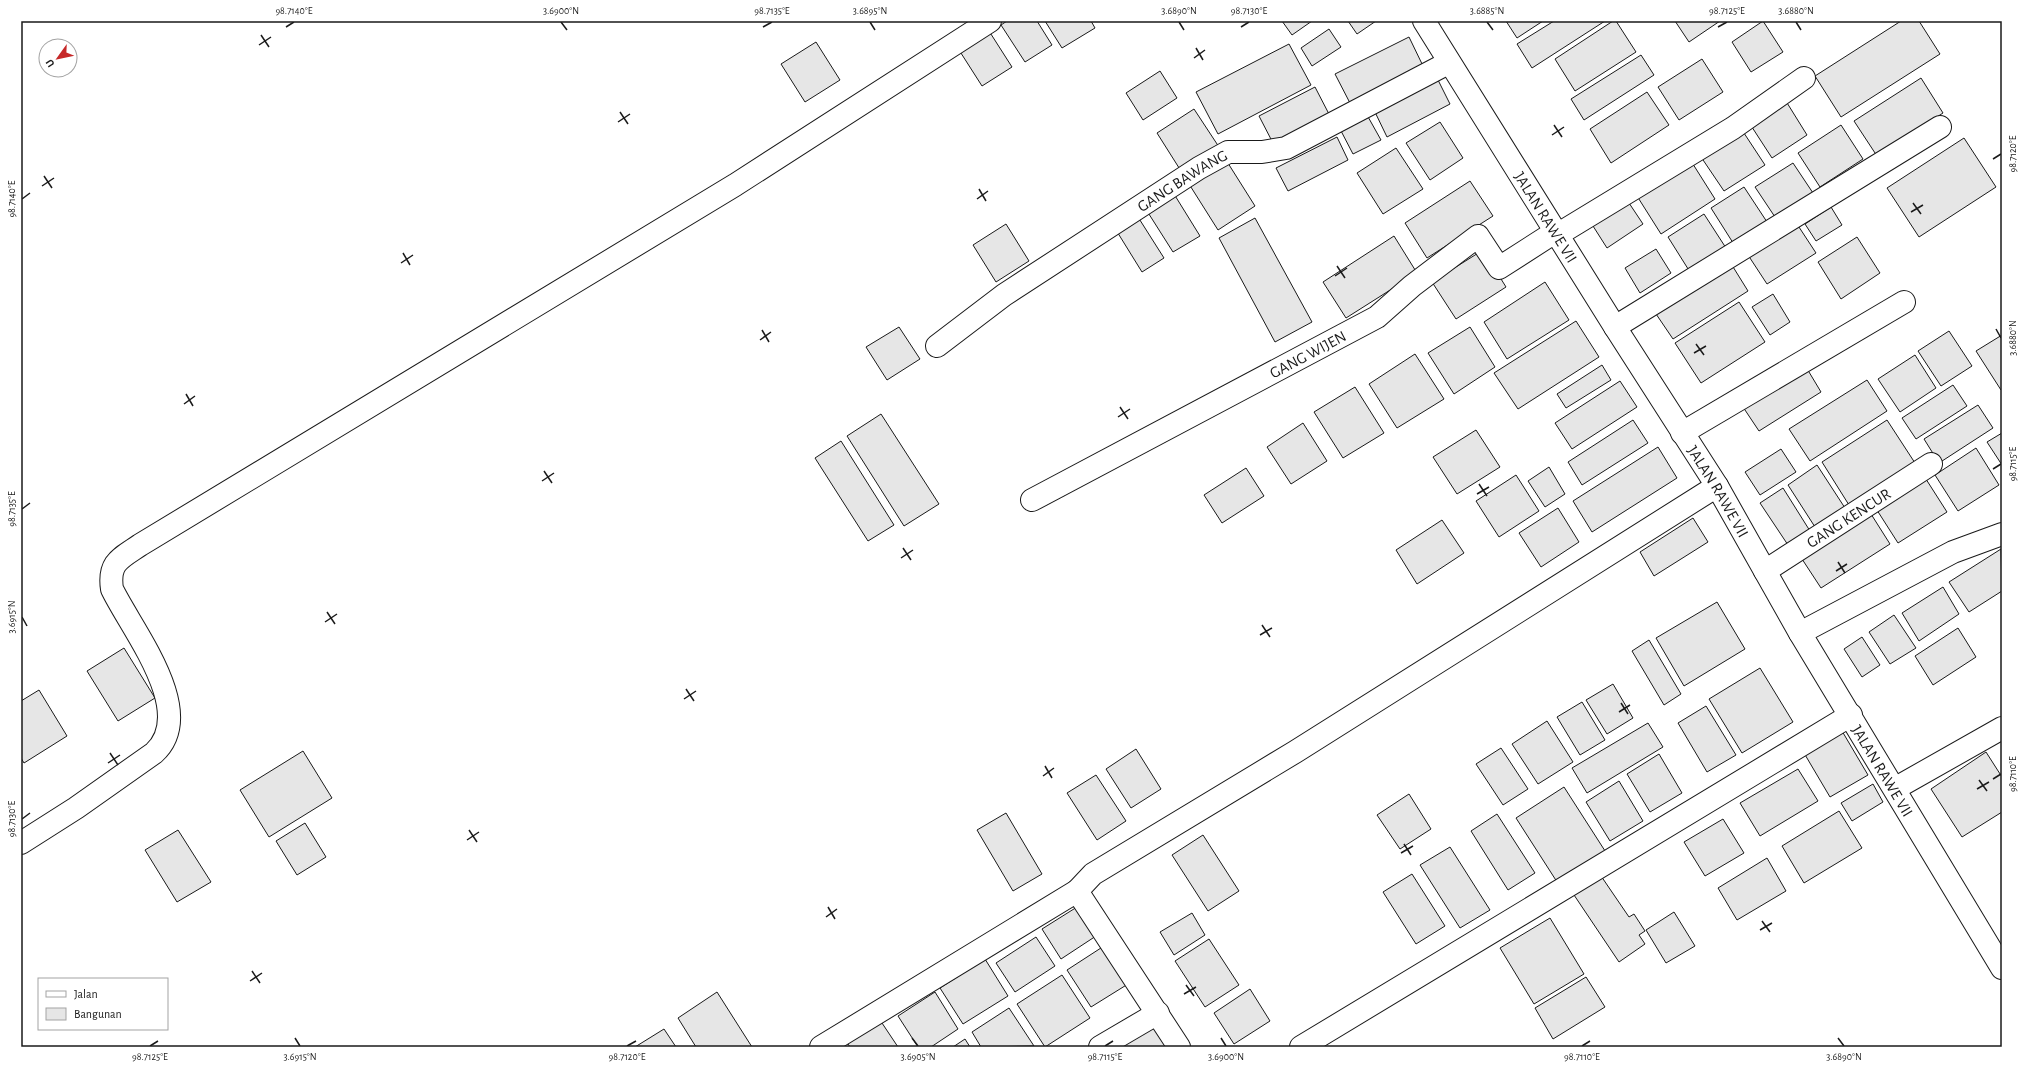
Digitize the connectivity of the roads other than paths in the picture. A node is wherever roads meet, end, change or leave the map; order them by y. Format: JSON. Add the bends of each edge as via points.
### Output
{"nodes":[{"id":1,"x":990,"y":21,"type":"edge"},
{"id":2,"x":1424,"y":21,"type":"edge"},
{"id":3,"x":1448,"y":63,"type":"junction"},
{"id":4,"x":1804,"y":78,"type":"dead end"},
{"id":5,"x":1940,"y":127,"type":"dead end"},
{"id":6,"x":1556,"y":233,"type":"junction"},
{"id":7,"x":1904,"y":302,"type":"dead end"},
{"id":8,"x":1614,"y":327,"type":"junction"},
{"id":9,"x":936,"y":346,"type":"dead end"},
{"id":10,"x":1682,"y":432,"type":"junction"},
{"id":11,"x":1931,"y":464,"type":"dead end"},
{"id":12,"x":1717,"y":486,"type":"junction"},
{"id":13,"x":1032,"y":500,"type":"dead end"},
{"id":14,"x":2002,"y":534,"type":"edge"},
{"id":15,"x":1765,"y":571,"type":"junction"},
{"id":16,"x":1800,"y":633,"type":"junction"},
{"id":17,"x":1851,"y":715,"type":"junction"},
{"id":18,"x":2002,"y":728,"type":"edge"},
{"id":19,"x":1896,"y":788,"type":"junction"},
{"id":20,"x":21,"y":842,"type":"edge"},
{"id":21,"x":1077,"y":891,"type":"junction"},
{"id":22,"x":2002,"y":968,"type":"edge"},
{"id":23,"x":1158,"y":1013,"type":"junction"},
{"id":24,"x":821,"y":1047,"type":"edge"},
{"id":25,"x":1100,"y":1047,"type":"edge"},
{"id":26,"x":1180,"y":1047,"type":"edge"},
{"id":27,"x":1301,"y":1047,"type":"edge"}],
"edges":[{"from":1,"to":20,"type":"street","via":[[735,185],[119,560],[111,572],[112,589],[159,672],[169,713],[170,723],[166,739],[136,766]]},
{"from":2,"to":3,"type":"street","name":"JALAN RAWE VII"},
{"from":3,"to":6,"type":"street","name":"JALAN RAWE VII"},
{"from":3,"to":9,"type":"street","name":"GANG BAWANG","via":[[1286,148],[1262,152],[1228,152],[1199,168],[1004,295]]},
{"from":4,"to":6,"type":"street","via":[[1733,128]]},
{"from":5,"to":8,"type":"street"},
{"from":6,"to":8,"type":"street","name":"JALAN RAWE VII"},
{"from":6,"to":13,"type":"street","name":"GANG WIJEN","via":[[1500,268],[1478,236],[1412,286],[1377,317]]},
{"from":7,"to":10,"type":"street"},
{"from":8,"to":10,"type":"street","name":"JALAN RAWE VII"},
{"from":10,"to":12,"type":"street","name":"JALAN RAWE VII"},
{"from":11,"to":15,"type":"street","name":"GANG KENCUR"},
{"from":12,"to":15,"type":"street","name":"JALAN RAWE VII"},
{"from":12,"to":21,"type":"street","via":[[1295,752],[1093,874]]},
{"from":14,"to":16,"type":"street","via":[[1954,552]]},
{"from":15,"to":16,"type":"street","name":"JALAN RAWE VII"},
{"from":16,"to":17,"type":"street","name":"JALAN RAWE VII"},
{"from":17,"to":19,"type":"street","name":"JALAN RAWE VII"},
{"from":17,"to":27,"type":"street"},
{"from":18,"to":19,"type":"street"},
{"from":19,"to":22,"type":"street","name":"JALAN RAWE VII"},
{"from":21,"to":23,"type":"street"},
{"from":21,"to":24,"type":"street"},
{"from":23,"to":25,"type":"street"},
{"from":23,"to":26,"type":"street"}]}
